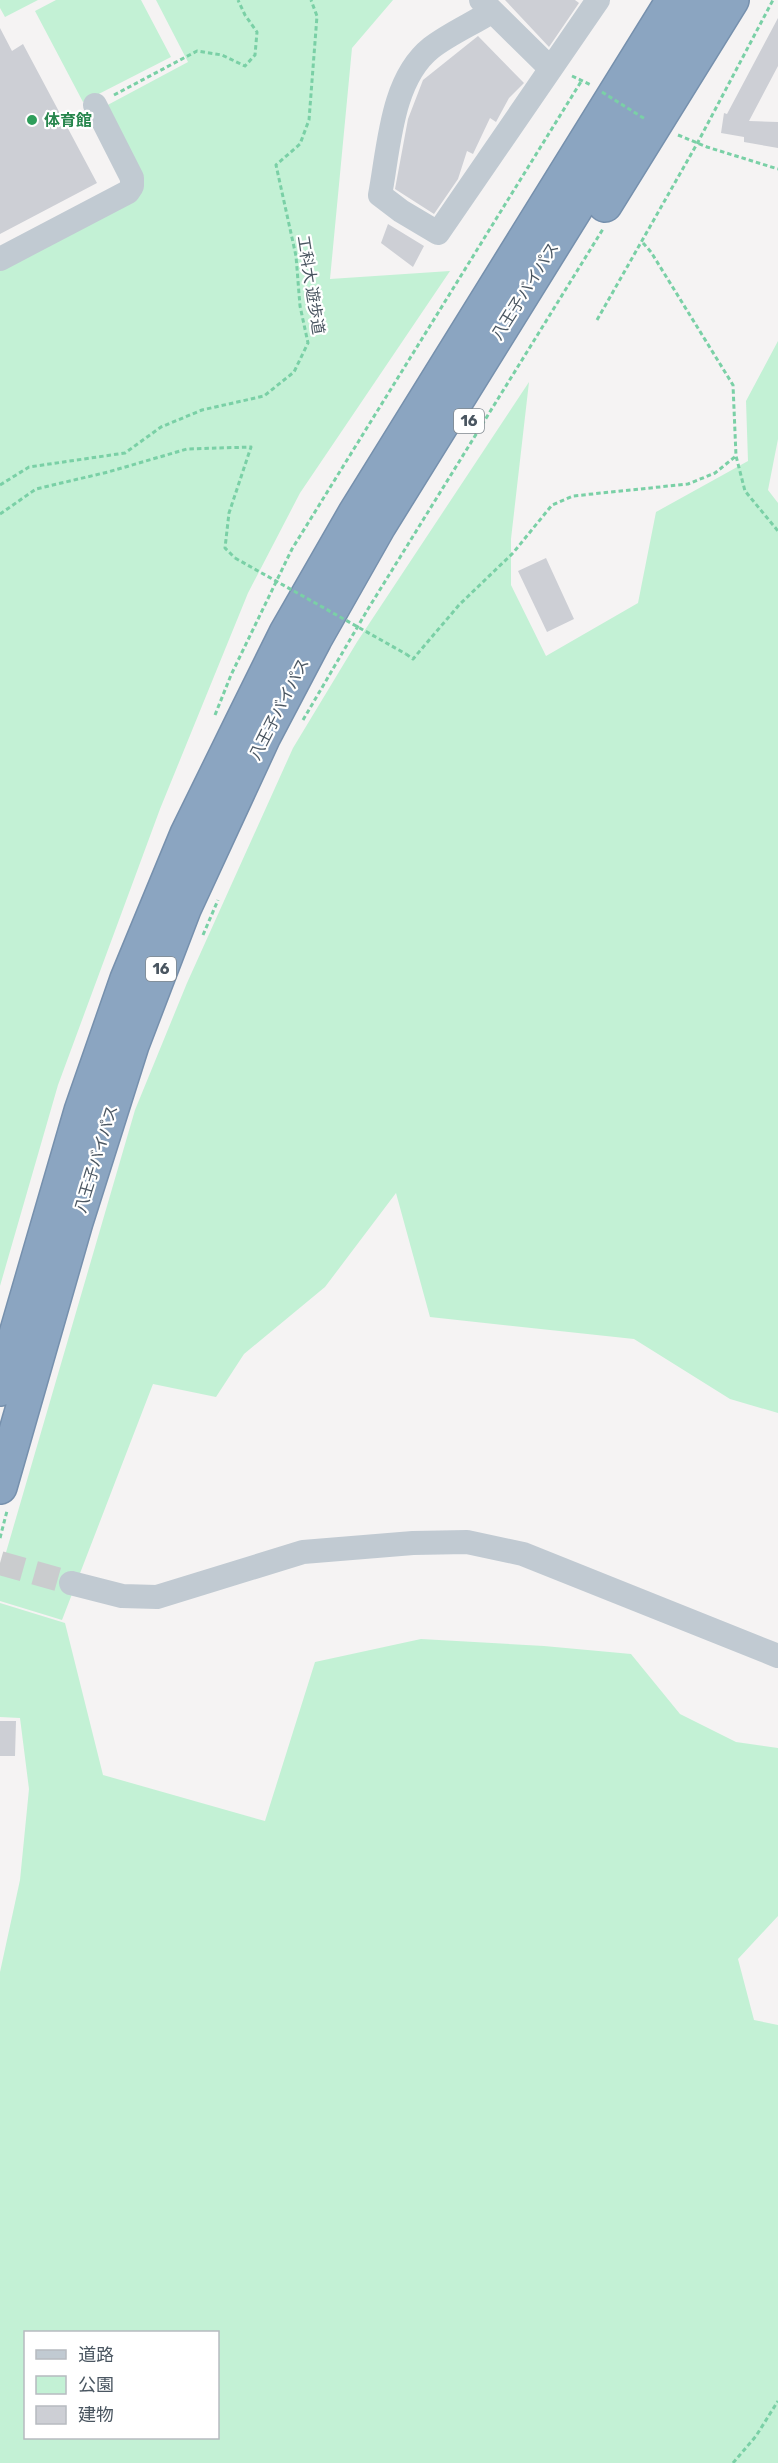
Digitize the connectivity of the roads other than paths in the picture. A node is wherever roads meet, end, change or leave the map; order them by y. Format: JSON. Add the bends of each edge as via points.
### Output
{"nodes":[{"id":1,"x":598,"y":0,"type":"edge"},
{"id":2,"x":646,"y":0,"type":"edge"},
{"id":3,"x":673,"y":0,"type":"edge"},
{"id":4,"x":705,"y":0,"type":"edge"},
{"id":5,"x":732,"y":0,"type":"edge"},
{"id":6,"x":486,"y":6,"type":"edge"},
{"id":7,"x":550,"y":68,"type":"junction"},
{"id":8,"x":95,"y":105,"type":"road end"},
{"id":9,"x":0,"y":260,"type":"edge"},
{"id":10,"x":241,"y":723,"type":"junction"},
{"id":11,"x":212,"y":846,"type":"junction"},
{"id":12,"x":0,"y":1389,"type":"edge"},
{"id":13,"x":5,"y":1496,"type":"edge"},
{"id":14,"x":71,"y":1582,"type":"tunnel mouth"},
{"id":15,"x":778,"y":1656,"type":"edge"}],
"edges":[{"from":1,"to":7,"type":"street"},
{"from":2,"to":10,"type":"highway","number":"16","via":[[335,504],[274,632]]},
{"from":3,"to":10,"type":"highway","name":"八王子バイパス","number":"16","via":[[349,523],[286,633]]},
{"from":4,"to":11,"type":"highway","name":"八王子バイパス","number":"16","via":[[368,545],[288,687]]},
{"from":5,"to":11,"type":"highway","number":"16","via":[[398,537]]},
{"from":6,"to":7,"type":"street"},
{"from":6,"to":7,"type":"street","via":[[430,49],[415,67],[401,92],[380,195],[438,233]]},
{"from":8,"to":9,"type":"street","via":[[132,178],[132,186],[128,192]]},
{"from":10,"to":12,"type":"highway","name":"八王子バイパス","number":"16","via":[[183,845],[127,979],[81,1112]]},
{"from":11,"to":13,"type":"highway","name":"八王子バイパス","number":"16","via":[[153,987],[107,1120]]},
{"from":14,"to":15,"type":"street","via":[[122,1596],[157,1597],[303,1552],[468,1542],[523,1554]]}]}
